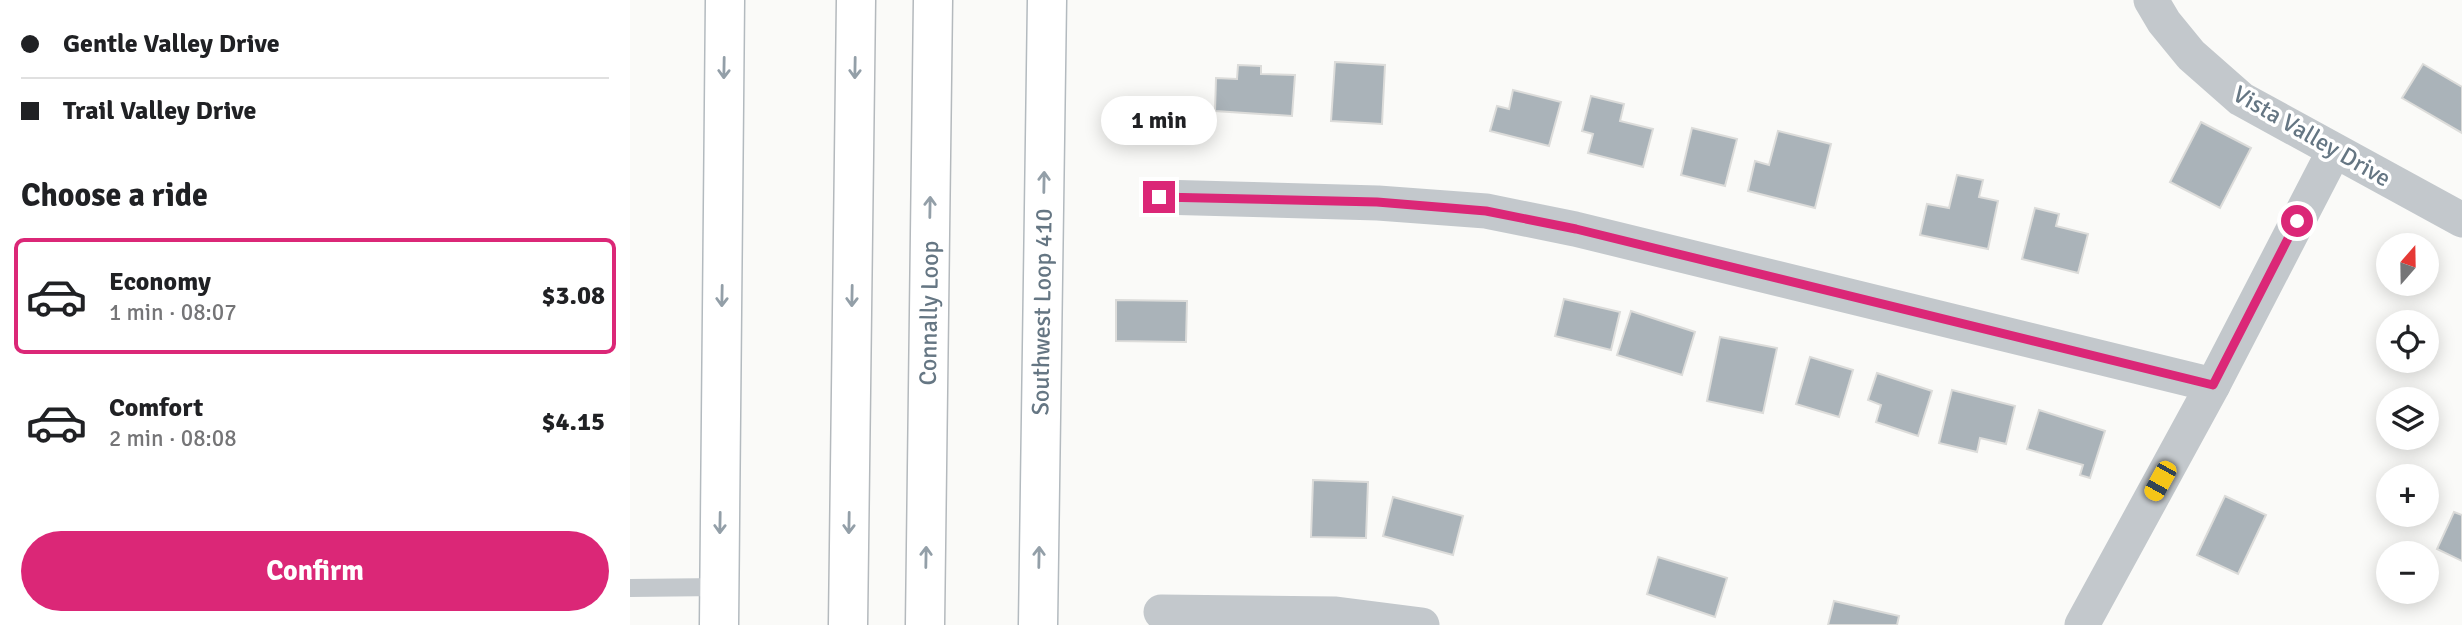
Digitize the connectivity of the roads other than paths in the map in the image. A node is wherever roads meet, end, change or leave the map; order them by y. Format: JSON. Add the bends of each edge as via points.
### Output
{"nodes":[{"id":1,"x":725,"y":0,"type":"edge"},
{"id":2,"x":856,"y":0,"type":"edge"},
{"id":3,"x":933,"y":0,"type":"edge"},
{"id":4,"x":1047,"y":0,"type":"edge"},
{"id":5,"x":2151,"y":0,"type":"edge"},
{"id":6,"x":2334,"y":151,"type":"junction"},
{"id":7,"x":1159,"y":197,"type":"dead end"},
{"id":8,"x":2462,"y":219,"type":"edge"},
{"id":9,"x":2213,"y":385,"type":"junction"},
{"id":10,"x":719,"y":587,"type":"junction"},
{"id":11,"x":630,"y":588,"type":"edge"},
{"id":12,"x":1161,"y":612,"type":"dead end"},
{"id":13,"x":719,"y":625,"type":"edge"},
{"id":14,"x":848,"y":625,"type":"edge"},
{"id":15,"x":925,"y":625,"type":"edge"},
{"id":16,"x":1038,"y":625,"type":"edge"},
{"id":17,"x":1422,"y":625,"type":"edge"},
{"id":18,"x":2082,"y":625,"type":"edge"}],
"edges":[{"from":1,"to":10,"type":"main road","one_way":true},
{"from":2,"to":14,"type":"main road","one_way":true},
{"from":15,"to":3,"type":"main road","name":"Connally Loop","one_way":true},
{"from":16,"to":4,"type":"main road","name":"Southwest Loop 410","one_way":true},
{"from":5,"to":6,"type":"street","name":"Vista Valley Drive","via":[[2178,39],[2215,78],[2241,99]]},
{"from":6,"to":8,"type":"street","name":"Vista Valley Drive"},
{"from":6,"to":9,"type":"street"},
{"from":7,"to":9,"type":"street","via":[[1377,202],[1486,211]]},
{"from":9,"to":18,"type":"street"},
{"from":10,"to":11,"type":"lane"},
{"from":10,"to":13,"type":"main road"},
{"from":12,"to":17,"type":"street","via":[[1336,614]]}]}
